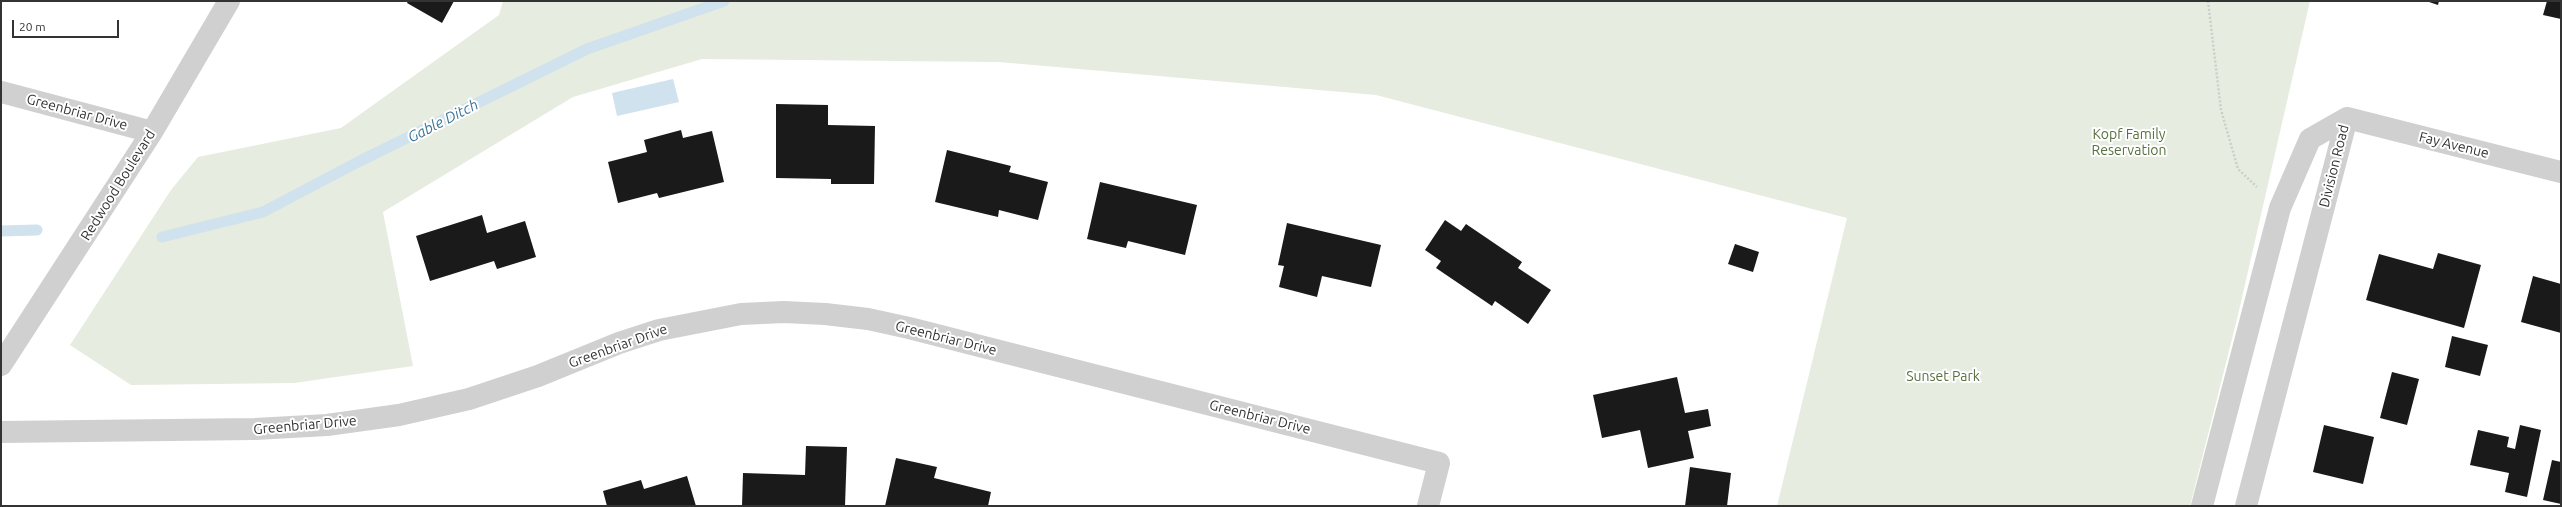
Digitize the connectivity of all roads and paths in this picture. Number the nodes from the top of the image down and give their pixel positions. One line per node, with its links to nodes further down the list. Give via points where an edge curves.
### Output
1 (229, 1): 5 (street, Redwood Boulevard)
2 (2208, 1): 7 (path, via 2222,110 2238,169)
3 (1, 92): 5 (street, Greenbriar Drive)
4 (2347, 118): 6 (street, Fay Avenue); 7 (street, Division Road, via 2310,139); 12 (street, Division Road)
5 (152, 132): 8 (street, Redwood Boulevard)
6 (2561, 172)
7 (2280, 208): 11 (street, Division Road)
8 (1, 365)
9 (1, 432): 10 (street, Greenbriar Drive, via 255,429 327,425 392,416 469,399 659,330 741,314 784,312 860,318 909,328 1439,463)
10 (1428, 506)
11 (2202, 506)
12 (2246, 506)

